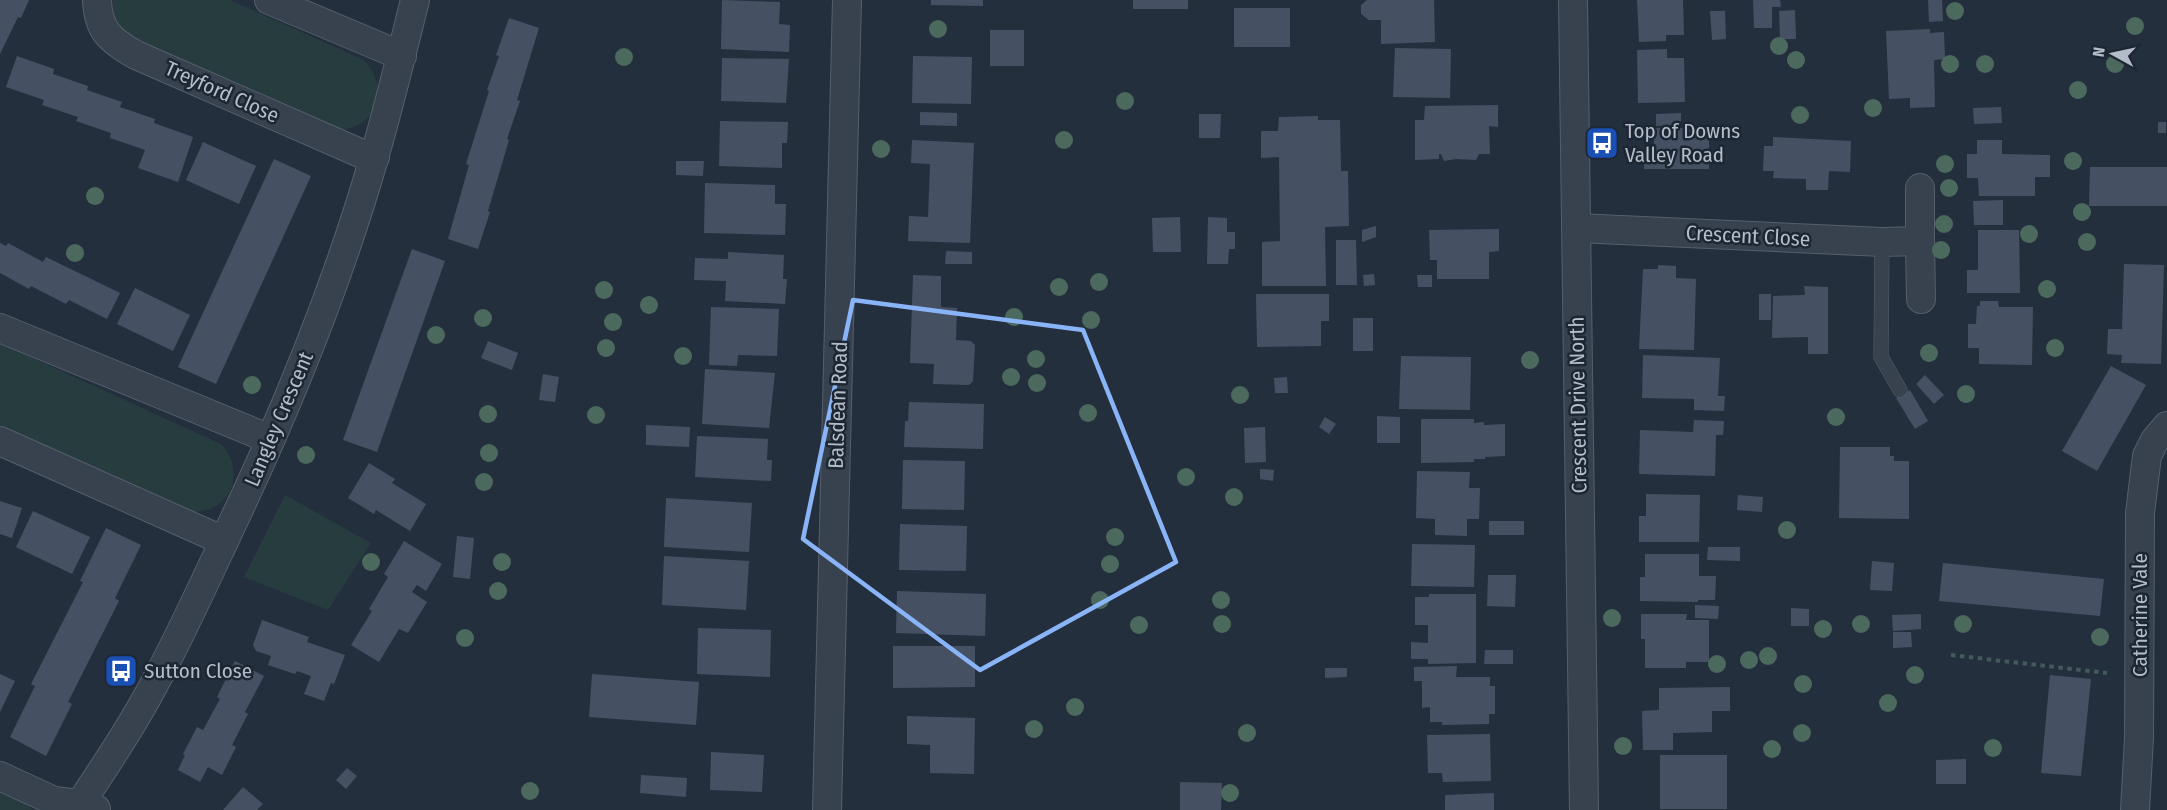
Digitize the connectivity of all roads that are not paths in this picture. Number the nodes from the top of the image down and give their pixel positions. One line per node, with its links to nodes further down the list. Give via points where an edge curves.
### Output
1 (97, 0): 7 (street, Treyford Close, via 101,24 117,45)
2 (269, 0): 6 (street)
3 (415, 0): 6 (street, Langley Crescent)
4 (847, 0): 21 (street, Balsdean Road)
5 (1573, 0): 9 (street, Crescent Drive North)
6 (402, 56): 7 (street, Langley Crescent)
7 (375, 157): 16 (street, Langley Crescent, via 310,344)
8 (1920, 188): 10 (street)
9 (1577, 228): 11 (street, Crescent Close); 22 (street, Crescent Drive North)
10 (1920, 241): 11 (street, Crescent Close); 12 (street)
11 (1882, 242): 14 (lane, via 1881,357)
12 (1921, 299)
13 (0, 328): 16 (street)
14 (1900, 390)
15 (2167, 426): 23 (street, Catherine Vale, via 2147,456 2140,513)
16 (270, 439): 18 (street, Langley Crescent)
17 (0, 441): 18 (street)
18 (224, 541): 20 (street, Langley Crescent, via 160,675)
19 (0, 776): 20 (street, via 54,801)
20 (84, 808)
21 (827, 810)
22 (1584, 810)
23 (2135, 810)

